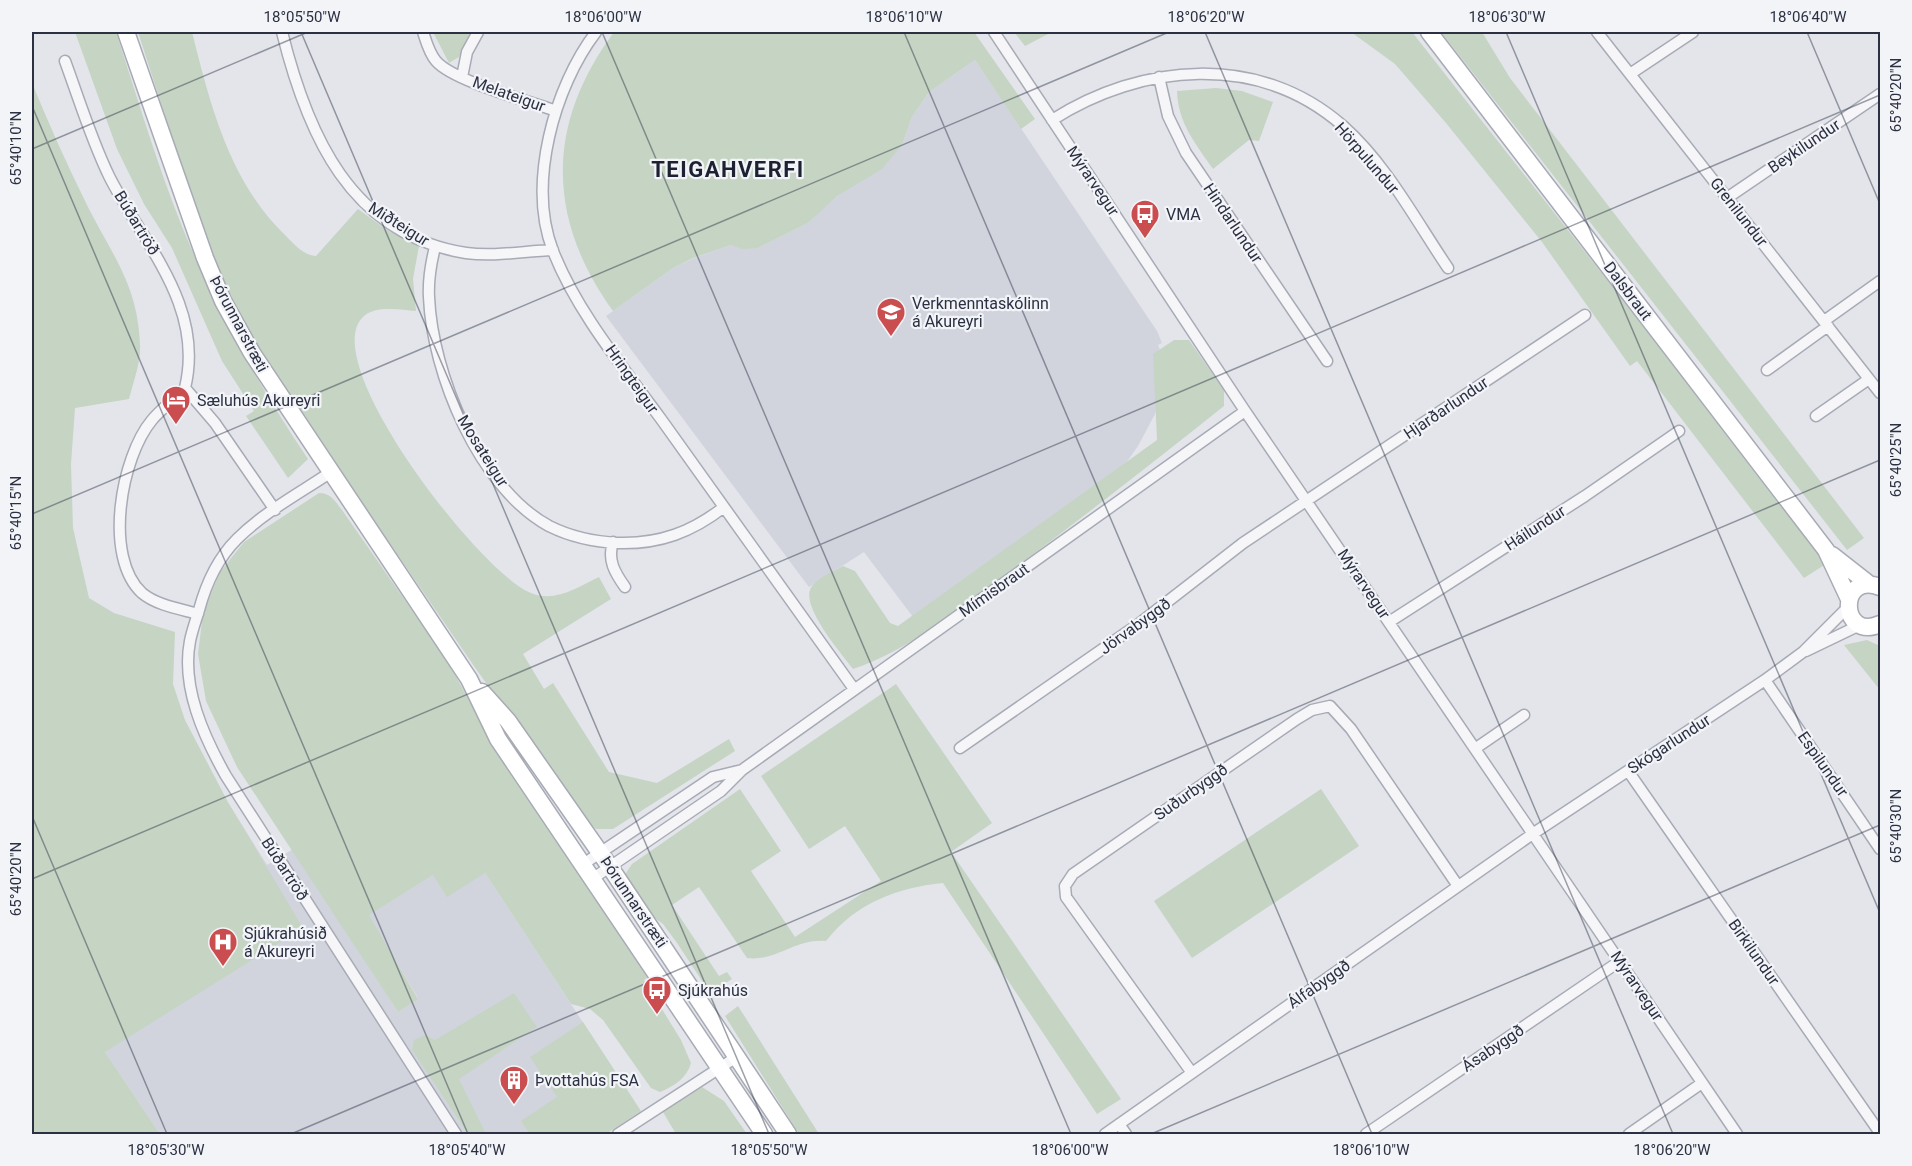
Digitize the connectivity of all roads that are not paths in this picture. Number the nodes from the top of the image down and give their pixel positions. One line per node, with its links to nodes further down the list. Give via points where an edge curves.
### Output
1 (126, 32): 32 (street, Þórunnarstræti, via 223,301 275,389)
2 (282, 32): 18 (street, Miðteigur, via 312,124 336,172 373,211)
3 (423, 32): 12 (street, Melateigur, via 436,61)
4 (478, 32): 12 (street, Melateigur)
5 (597, 32): 15 (street, Hringteigur, via 584,47)
6 (994, 32): 16 (street, Mýrarvegur)
7 (1429, 32): 37 (street, Dalsbraut)
8 (1597, 32): 11 (street, Grenilundur)
9 (1693, 32): 11 (street)
10 (65, 61): 27 (street, Búðartröð, via 109,176 174,285 189,347)
11 (1630, 74): 17 (street, Grenilundur)
12 (462, 77): 15 (street, Melateigur)
13 (1159, 77): 16 (street, Hörpulundur, via 1102,92); 20 (street, Hörpulundur, via 1227,73 1276,87 1324,112 1344,126 1380,168); 24 (street, Hindarlundur, via 1168,116 1185,153)
14 (1881, 94): 17 (street, Beykilundur)
15 (556, 111): 19 (street, Hringteigur, via 544,164 544,196)
16 (1052, 120): 29 (street, Mýrarvegur)
17 (1727, 198): 23 (street, Grenilundur)
18 (435, 247): 19 (street, Miðteigur, via 489,255); 36 (street, Mosateigur, via 428,294 441,369 456,408 486,462 505,489 549,526 573,536)
19 (553, 250): 34 (street, Hringteigur, via 571,288 610,348)
20 (1448, 268)
21 (1881, 281): 23 (street)
22 (1585, 315): 33 (street, Hjarðarlundur)
23 (1826, 324): 25 (street); 26 (street, Grenilundur)
24 (1327, 361)
25 (1767, 370)
26 (1869, 379): 28 (street, Grenilundur); 30 (street)
27 (185, 388): 35 (street); 41 (street, via 152,420 141,438 123,492 119,526 123,560 134,584 161,603)
28 (1881, 393)
29 (1245, 411): 33 (street, Mýrarvegur); 48 (street, Mímisbraut)
30 (1816, 416)
31 (1678, 430): 42 (street, Háilundur, via 1585,496)
32 (331, 472): 35 (street, Búðartröð); 46 (street, Þórunnarstræti)
33 (1307, 501): 42 (street, Mýrarvegur); 50 (street, Jörvabyggð, via 1218,562 1140,624)
34 (724, 507): 36 (street, Mosateigur, via 703,524 681,534 655,541); 48 (street, Hringteigur)
35 (275, 510): 41 (street, Búðartröð, via 237,539 218,562 202,595)
36 (613, 542): 39 (street, via 614,572)
37 (1826, 550): 38 (street, Dalsbraut); 40 (street, Dalsbraut)
38 (1875, 586): 40 (street, via 1857,589)
39 (625, 587)
40 (1849, 603): 43 (street, Dalsbraut, via 1852,617); 45 (street, Skógarlundur)
41 (198, 614): 68 (street, Búðartröð, via 190,643 191,689 212,751)
42 (1389, 622): 51 (street, Mýrarvegur)
43 (1868, 625): 44 (street); 45 (street, Skógarlundur)
44 (1881, 635)
45 (1803, 652): 47 (street, Skógarlundur)
46 (469, 678): 56 (street, Þórunnarstræti, via 508,721); 57 (street, Þórunnarstræti, via 498,739)
47 (1765, 680): 53 (street, Skógarlundur); 55 (street, Espilundur)
48 (854, 689): 52 (street, Mímisbraut)
49 (1524, 715): 51 (street)
50 (960, 748)
51 (1476, 748): 54 (street, Mýrarvegur)
52 (742, 770): 56 (street, Mímisbraut, via 713,777); 58 (street, Mímisbraut, via 721,790)
53 (1628, 771): 54 (street, Skógarlundur); 67 (street, Birkilundur)
54 (1534, 833): 60 (street, Álfabyggð); 61 (street, Mýrarvegur)
55 (1881, 849)
56 (600, 852): 57 (street, Mímisbraut); 58 (street, Þórunnarstræti)
57 (582, 865): 59 (street, Þórunnarstræti)
58 (610, 867): 59 (street, Mímisbraut); 62 (street, Þórunnarstræti)
59 (592, 879): 63 (street, Þórunnarstræti)
60 (1458, 886): 64 (street, Álfabyggð); 64 (street, Suðurbyggð, via 1351,729 1330,706 1297,719 1073,874 1065,886 1066,897)
61 (1620, 961): 65 (street, Mýrarvegur); 74 (street, Ásabyggð)
62 (738, 1056): 63 (street); 71 (street, Þórunnarstræti)
63 (718, 1068): 69 (street); 70 (street, Þórunnarstræti)
64 (1192, 1073): 66 (street, Álfabyggð)
65 (1702, 1083): 75 (street); 76 (street, Mýrarvegur)
66 (1119, 1124): 72 (street, Álfabyggð); 73 (street)
67 (1881, 1133)
68 (456, 1134)
69 (618, 1134)
70 (764, 1134)
71 (788, 1134)
72 (1104, 1134)
73 (1126, 1134)
74 (1366, 1134)
75 (1629, 1134)
76 (1737, 1134)

